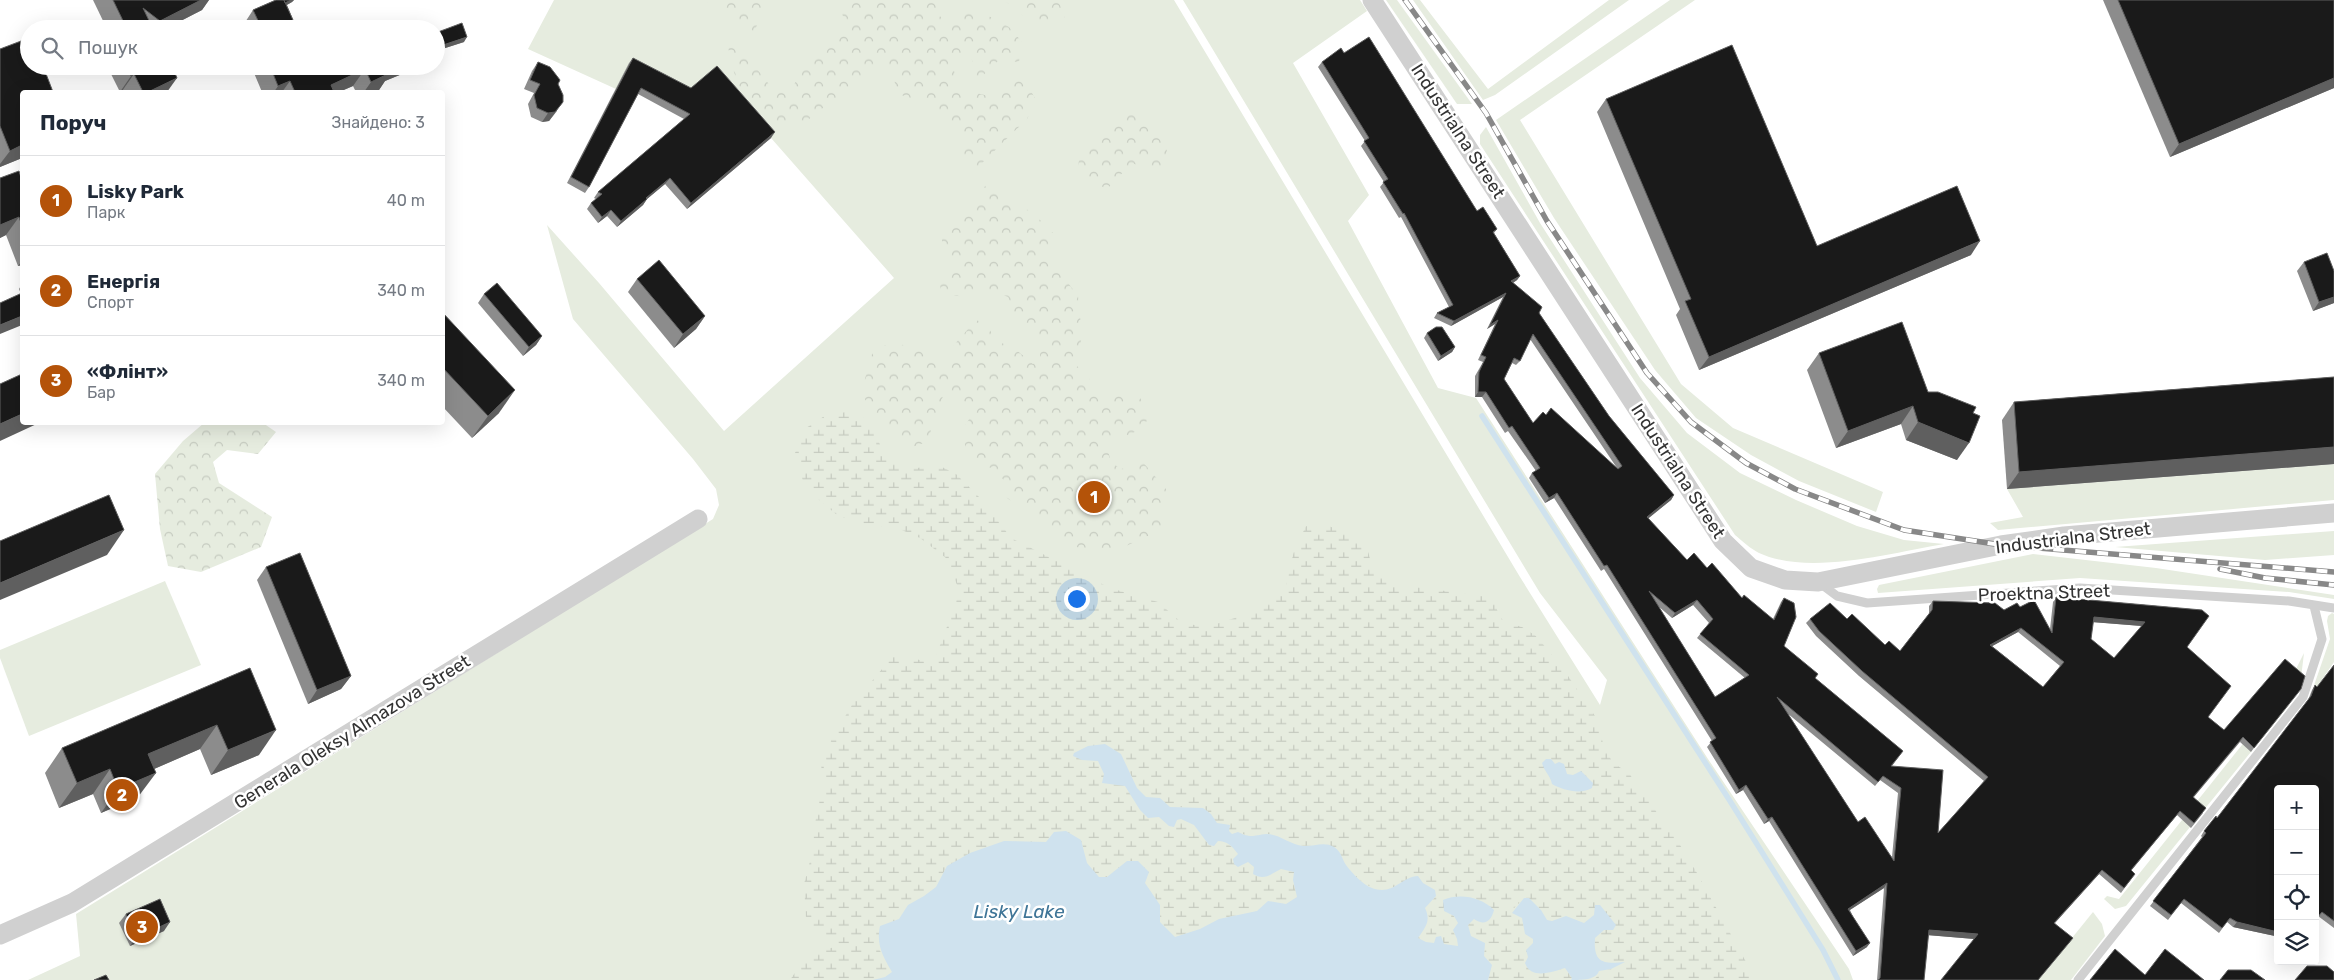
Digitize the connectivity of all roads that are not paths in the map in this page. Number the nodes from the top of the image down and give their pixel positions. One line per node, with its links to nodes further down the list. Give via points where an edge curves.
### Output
1 (1372, 0): 4 (street, Industrialna Street, via 1723,541 1751,568 1785,580)
2 (2334, 513): 4 (street, Industrialna Street, via 2064,536 2001,545)
3 (698, 519): 7 (street, Generala Oleksy Almazova Street, via 72,903)
4 (1818, 582): 5 (lane, Proektna Street, via 1837,596 1867,603 2080,588 2289,601)
5 (2314, 606): 6 (lane, Proektna Street); 8 (lane, via 2322,639 2303,697)
6 (2334, 608)
7 (0, 935)
8 (2078, 980)

